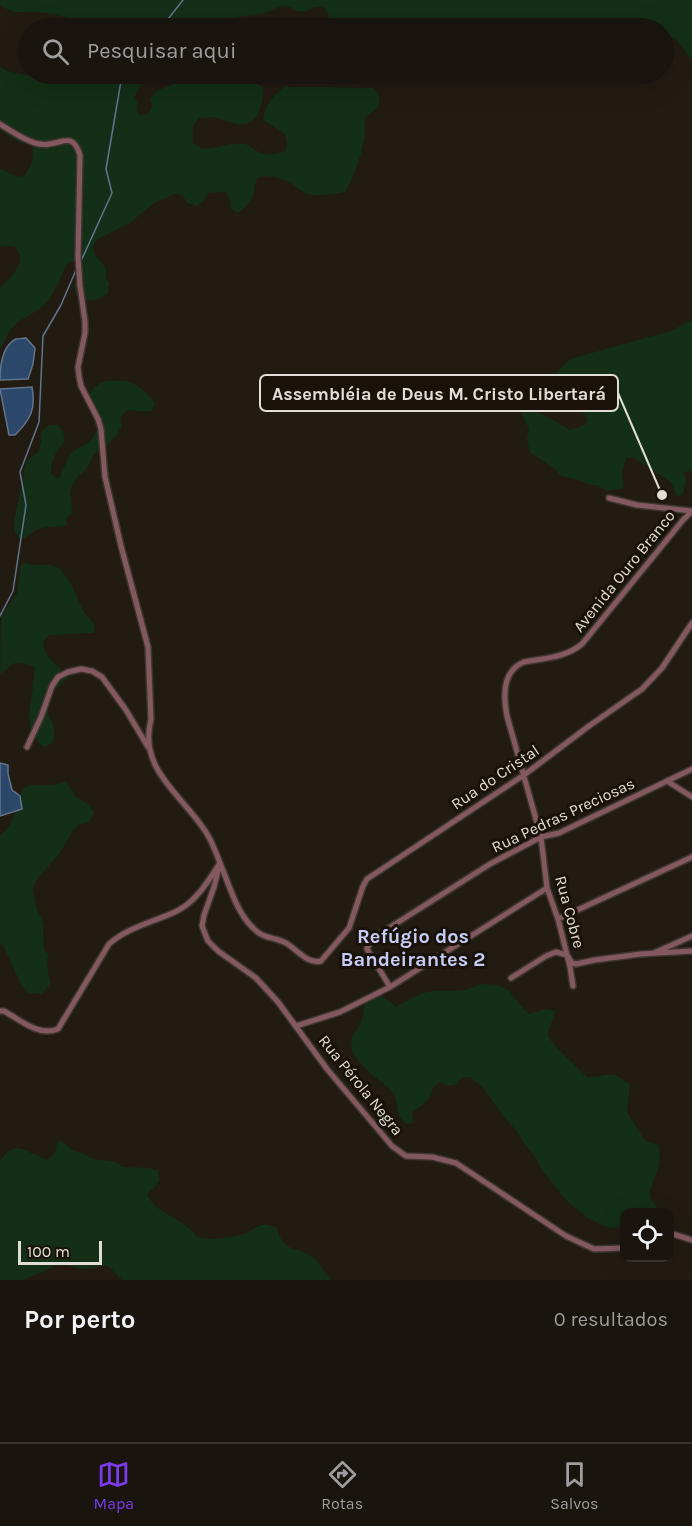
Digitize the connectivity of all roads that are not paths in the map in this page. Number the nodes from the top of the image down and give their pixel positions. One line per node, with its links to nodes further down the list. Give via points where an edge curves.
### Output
1 (0, 124): 6 (street, via 35,143 68,140 80,155 78,256 85,333 79,376 101,429 105,477 148,647)
2 (609, 498): 3 (street)
3 (692, 511): 8 (street, Avenida Ouro Branco, via 582,644 560,656 524,662 510,673 505,686 505,707)
4 (692, 623): 8 (street, Rua do Cristal, via 662,668 642,689)
5 (27, 747): 6 (street, via 58,677 81,669 102,677)
6 (149, 748): 13 (street, via 161,776 202,826)
7 (692, 769): 9 (street, Rua Pedras Preciosas)
8 (525, 775): 11 (street, Rua Cobre); 13 (street, Rua do Cristal, via 367,879 349,928 318,963 253,928)
9 (667, 781): 10 (street); 11 (street, Rua Pedras Preciosas, via 559,833)
10 (692, 797)
11 (541, 837): 14 (street, Rua Cobre); 22 (street, Rua Pedras Preciosas, via 470,876 370,941 368,949)
12 (692, 857): 15 (street)
13 (220, 863): 23 (street, via 192,901 117,936 109,944 58,1029 43,1032); 24 (street, Rua Pérola Negra, via 202,926 208,941 256,978)
14 (547, 888): 15 (street, Rua Cobre); 22 (street)
15 (558, 919): 19 (street, Rua Cobre)
16 (692, 936): 18 (street)
17 (692, 951): 18 (street)
18 (652, 953): 19 (street, via 576,964)
19 (567, 955): 20 (street, via 556,952 546,956); 21 (street, Rua Cobre)
20 (510, 978)
21 (573, 986)
22 (390, 987): 24 (street, via 340,1012)
23 (0, 1011)
24 (296, 1026): 27 (street, Rua Pérola Negra, via 392,1146 406,1156 456,1163 566,1236 594,1249)
25 (674, 1235): 26 (street)
26 (692, 1240)
27 (620, 1248)

